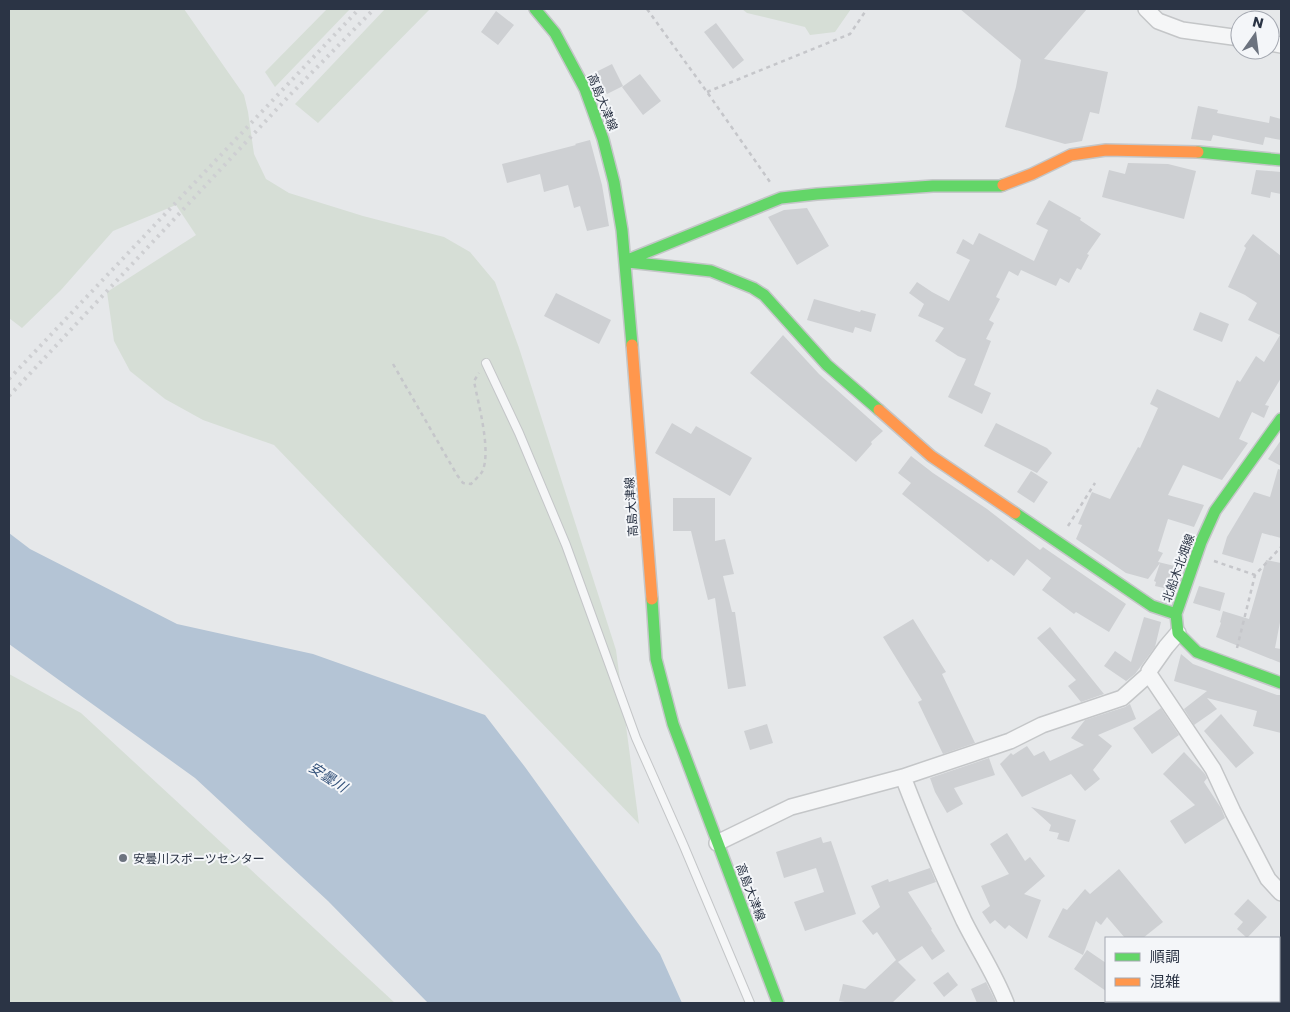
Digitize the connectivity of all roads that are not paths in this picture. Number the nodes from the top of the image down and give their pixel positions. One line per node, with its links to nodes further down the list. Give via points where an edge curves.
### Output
1 (535, 9): 5 (main road, 高島大津線, via 555,33 585,90 603,139 614,182)
2 (1146, 9): 3 (street, via 1158,21 1182,30)
3 (1230, 37)
4 (1281, 160): 5 (main road, via 1197,152 1106,150 1071,155 1000,186 933,186 781,198)
5 (625, 262): 8 (main road, via 711,271 764,295 826,365 931,456 1152,606); 13 (main road, 高島大津線, via 656,659 673,724)
6 (486, 363): 15 (lane, via 566,544 636,738)
7 (1281, 419): 8 (main road, 北船木北畑線, via 1215,511 1200,542)
8 (1176, 614): 9 (main road, 北船木北畑線)
9 (1178, 632): 10 (street); 11 (main road, via 1197,652)
10 (1149, 674): 12 (street, via 1122,698); 14 (street, via 1213,769 1268,879)
11 (1281, 683)
12 (903, 777): 13 (street, via 791,807); 17 (street, via 961,914)
13 (717, 842): 16 (main road, 高島大津線)
14 (1281, 893)
15 (750, 1003)
16 (778, 1003)
17 (1006, 1003)

